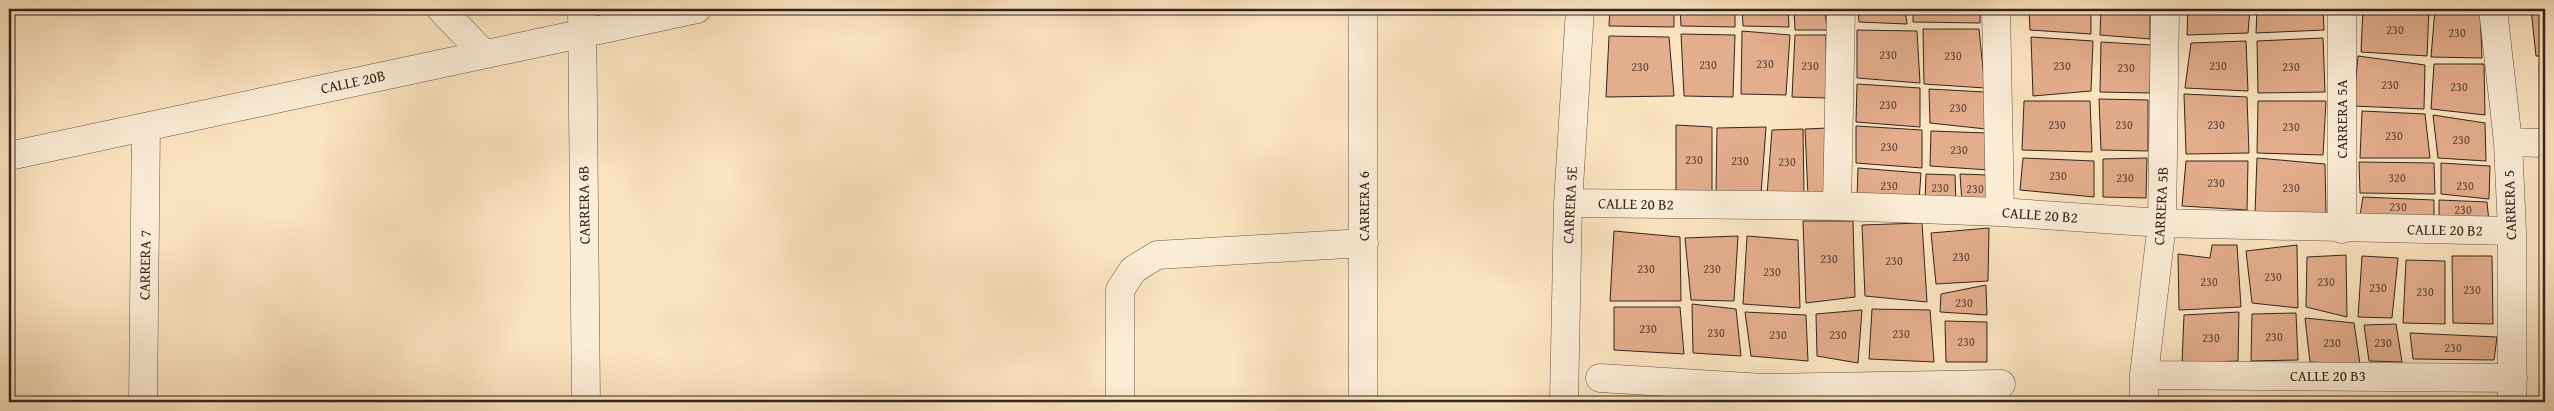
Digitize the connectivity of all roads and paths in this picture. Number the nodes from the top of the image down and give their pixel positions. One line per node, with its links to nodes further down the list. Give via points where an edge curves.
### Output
1 (440, 9): 11 (street)
2 (697, 9): 10 (street, CALLE 20B)
3 (1363, 9): 22 (street, CARRERA 6)
4 (1580, 9): 16 (street, CARRERA 5E)
5 (1842, 9): 17 (street)
6 (1996, 9): 18 (street)
7 (2165, 9): 19 (street, CARRERA 5B)
8 (2342, 9): 20 (street, CARRERA 5A)
9 (2493, 9): 13 (street, CARRERA 5)
10 (582, 20): 11 (street, CALLE 20B); 29 (street, CARRERA 6B)
11 (483, 54): 12 (street, CALLE 20B)
12 (146, 127): 15 (street, CALLE 20B); 28 (street, CARRERA 7)
13 (2508, 142): 14 (street); 21 (street, CARRERA 5)
14 (2545, 143)
15 (9, 156)
16 (1568, 203): 17 (street, CALLE 20 B2); 32 (street, CARRERA 5E)
17 (1837, 206): 18 (street, CALLE 20 B2)
18 (2000, 212): 19 (street, CALLE 20 B2)
19 (2162, 223): 20 (street, CALLE 20 B2); 23 (street, CARRERA 5B)
20 (2342, 229): 21 (street, CALLE 20 B2)
21 (2512, 231): 26 (street, CARRERA 5)
22 (1364, 242): 30 (street, via 1157,255 1133,270 1120,290); 31 (street, CARRERA 6)
23 (2144, 375): 26 (street, CALLE 20 B3); 33 (street, CARRERA 5B)
24 (1600, 378): 27 (street)
25 (2001, 384): 27 (street)
26 (2512, 390)
27 (1763, 395)
28 (143, 402)
29 (586, 402)
30 (1120, 402)
31 (1363, 402)
32 (1564, 402)
33 (2144, 402)

